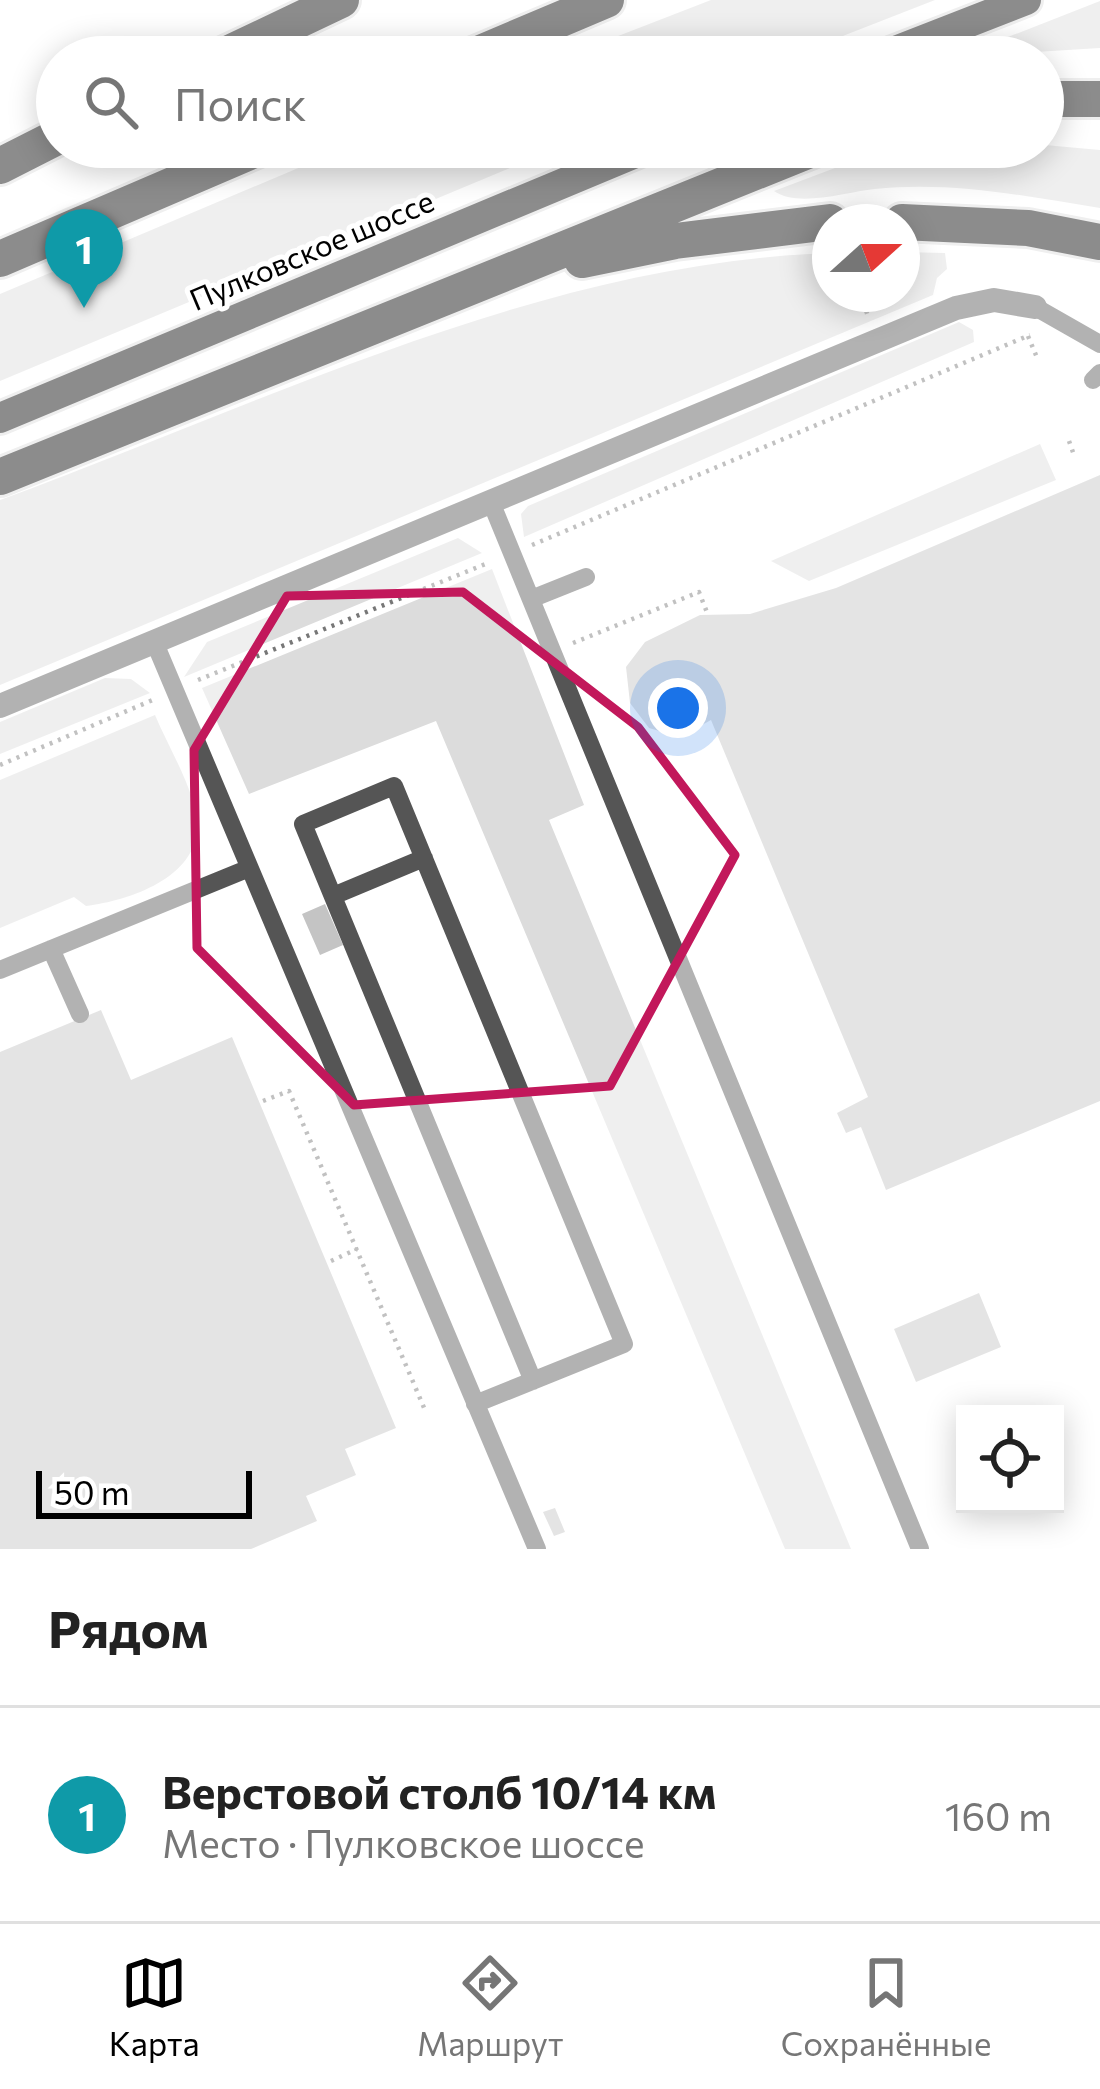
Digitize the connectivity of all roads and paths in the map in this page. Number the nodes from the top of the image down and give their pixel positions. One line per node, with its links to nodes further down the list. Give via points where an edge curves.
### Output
1 (606, 0): 5 (highway)
2 (1026, 0): 6 (main road)
3 (338, 1): 4 (highway)
4 (264, 36)
5 (521, 36)
6 (934, 36)
7 (1064, 99): 8 (highway)
8 (1100, 99)
9 (36, 148): 10 (highway)
10 (0, 166)
11 (212, 168): 17 (highway)
12 (600, 168): 23 (main road, Пулковское шоссе)
13 (766, 168): 18 (highway)
14 (920, 224): 16 (highway, via 1028,228)
15 (812, 225): 18 (highway, via 675,241)
16 (1100, 242)
17 (0, 259)
18 (502, 277): 26 (highway)
19 (1035, 307): 21 (lane); 27 (street, via 974,302)
20 (1028, 336): 22 (path)
21 (1100, 344)
22 (1038, 360)
23 (0, 418)
24 (1069, 441): 25 (path)
25 (1076, 458)
26 (0, 477)
27 (491, 502): 29 (lane); 31 (street)
28 (586, 577): 29 (lane)
29 (531, 599): 47 (lane)
30 (708, 615): 32 (path, via 699,592)
31 (154, 641): 33 (street); 35 (lane)
32 (556, 650)
33 (0, 706)
34 (424, 858): 36 (lane); 36 (lane, via 394,786 303,824); 43 (lane, via 624,1344)
35 (247, 869): 37 (lane); 44 (lane)
36 (333, 896): 43 (lane)
37 (51, 949): 38 (lane); 39 (lane)
38 (0, 970)
39 (80, 1014)
40 (263, 1101): 41 (path, via 289,1090)
41 (357, 1249): 42 (path); 45 (path)
42 (331, 1261)
43 (533, 1381): 44 (lane)
44 (476, 1404): 46 (lane)
45 (425, 1410)
46 (537, 1549)
47 (920, 1549)

